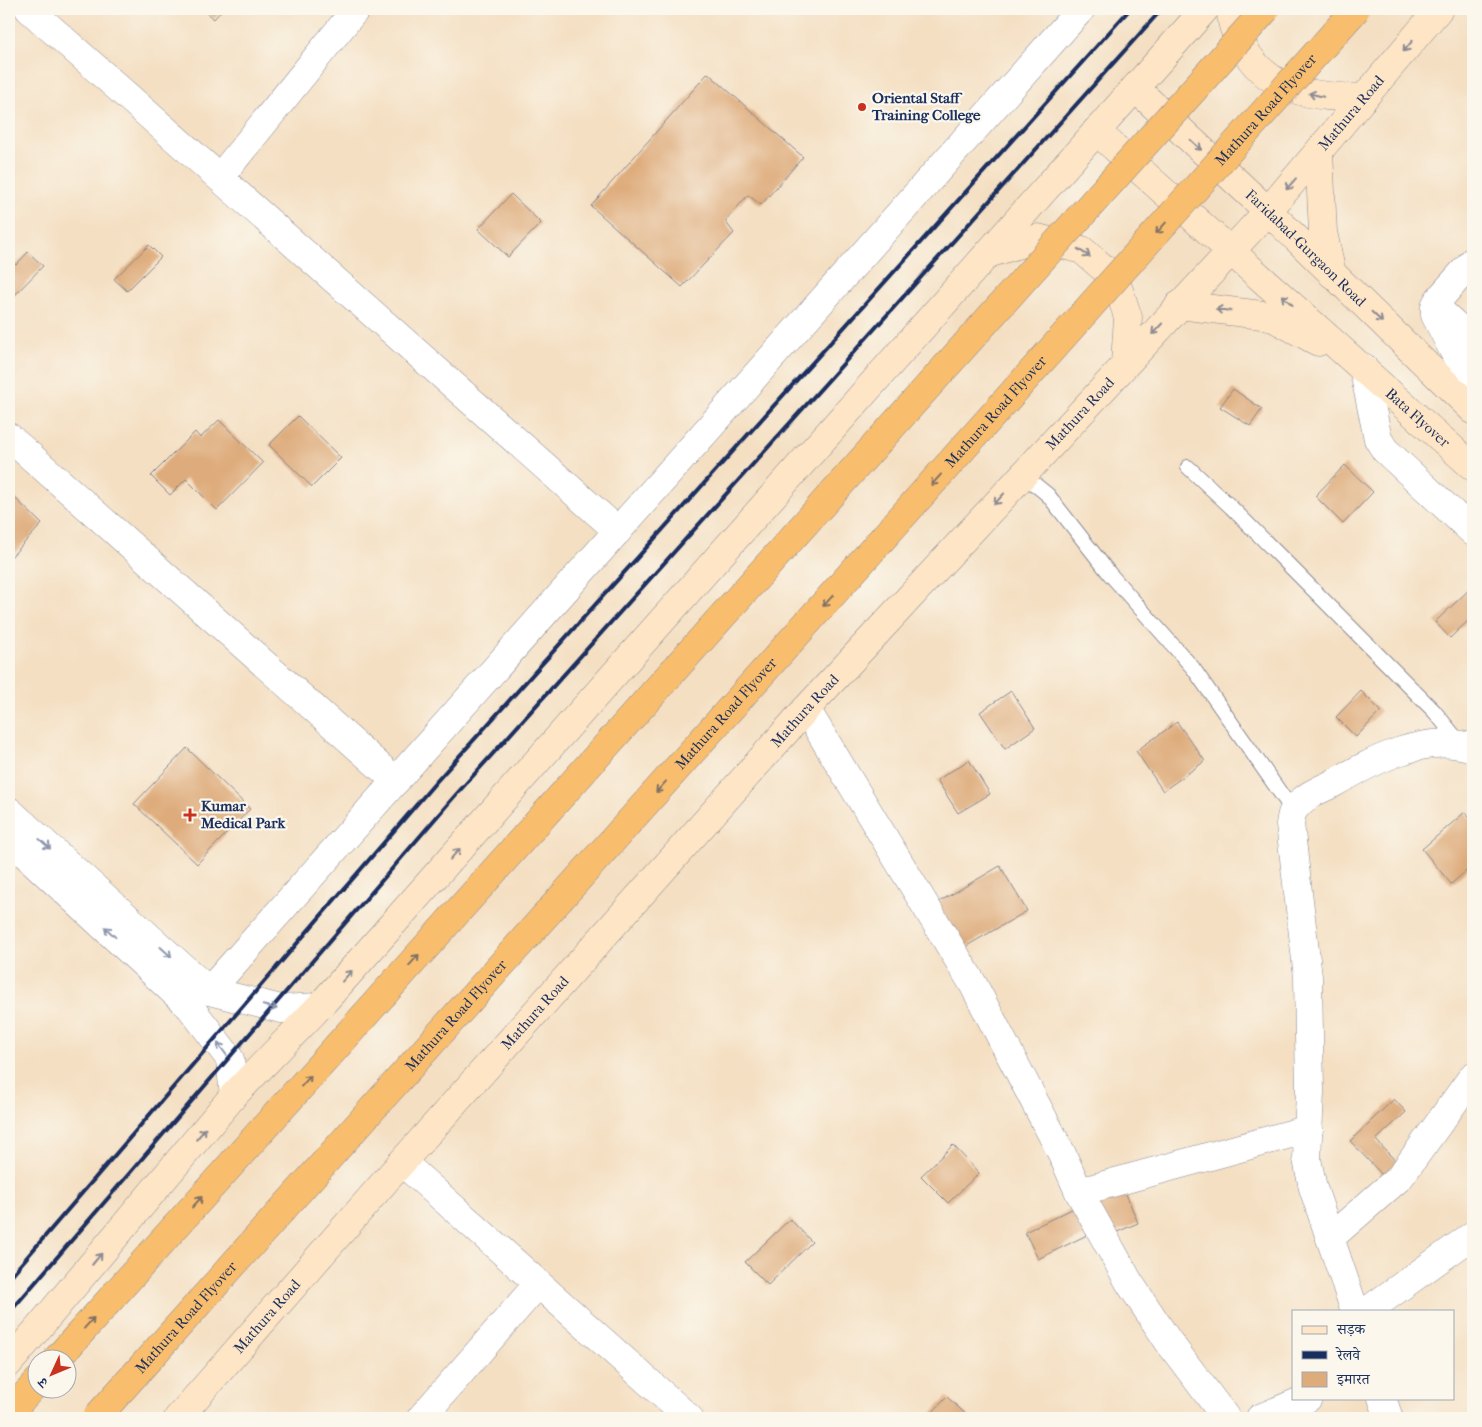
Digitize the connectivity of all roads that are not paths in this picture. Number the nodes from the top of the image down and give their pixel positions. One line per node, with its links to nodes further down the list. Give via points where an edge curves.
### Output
1 (30, 9): 13 (street)
2 (356, 9): 13 (street)
3 (1081, 9): 30 (street)
4 (1205, 9): 9 (main road)
5 (1231, 9): 10 (main road, one-way to 5, via 1319,97 1276,83 1247,56 1230,22)
6 (1266, 9): 50 (highway, one-way to 6, bridge)
7 (1356, 9): 56 (highway, Mathura Road Flyover, one-way to 56, bridge)
8 (1439, 9): 10 (main road, Mathura Road, one-way to 10)
9 (1135, 88): 11 (main road); 14 (main road, Faridabad-Gurgaon Road, one-way to 14)
10 (1364, 98): 12 (main road, Mathura Road)
11 (1096, 131): 15 (main road); 16 (main road)
12 (1319, 152): 14 (main road, Mathura Road, one-way to 14); 18 (main road, via 1323,232)
13 (220, 177): 30 (street)
14 (1268, 211): 15 (main road, Mathura Road); 18 (main road, Faridabad-Gurgaon Road)
15 (1231, 250): 19 (main road, Mathura Road); 23 (main road, one-way to 15)
16 (988, 254): 22 (main road, one-way to 22, via 1038,238 1082,250 1115,278 1128,317); 39 (main road, one-way to 16)
17 (1473, 261): 20 (street)
18 (1332, 274): 25 (main road, Faridabad-Gurgaon Road, one-way to 25)
19 (1179, 306): 22 (main road, Mathura Road, one-way to 22); 23 (main road, one-way to 19, via 1270,316)
20 (1435, 306): 21 (street); 24 (street, via 1435,315)
21 (1473, 341)
22 (1125, 363): 29 (main road, Mathura Road)
23 (1363, 367): 27 (main road, Bata Flyover); 31 (street, via 1378,439 1385,450)
24 (1473, 389)
25 (1473, 410)
26 (9, 437): 34 (street)
27 (1470, 465)
28 (1188, 467): 33 (lane)
29 (1022, 474): 32 (main road, Mathura Road, one-way to 32); 36 (lane, via 1048,495 1109,573 1194,668)
30 (618, 530): 34 (street)
31 (1473, 532)
32 (806, 709): 43 (main road, Mathura Road); 44 (street, via 973,984)
33 (1467, 746): 36 (street, via 1438,744 1376,760 1311,795)
34 (396, 781): 38 (street)
35 (9, 811): 38 (street, one-way to 38)
36 (1293, 811): 42 (street, via 1290,824 1308,977)
37 (9, 839): 41 (street, one-way to 37, via 230,1059 190,1007)
38 (210, 991): 39 (street, one-way to 39, via 281,1009)
39 (319, 1007): 41 (main road)
40 (1473, 1076): 46 (street, via 1400,1177)
41 (234, 1095): 51 (main road, one-way to 41)
42 (1309, 1129): 44 (street); 46 (street, via 1307,1159)
43 (402, 1162): 47 (street); 57 (main road, Mathura Road)
44 (1079, 1192): 60 (street, via 1129,1282 1168,1341)
45 (1473, 1235): 49 (street)
46 (1330, 1238): 48 (street)
47 (538, 1284): 58 (street); 59 (street)
48 (1355, 1310)
49 (1368, 1310)
50 (65, 1350)
51 (9, 1363)
52 (28, 1391): 55 (highway)
53 (1303, 1400): 61 (street)
54 (1383, 1400): 62 (street)
55 (9, 1413)
56 (96, 1418)
57 (178, 1418)
58 (421, 1418)
59 (689, 1418)
60 (1226, 1418)
61 (1260, 1418)
62 (1389, 1418)

